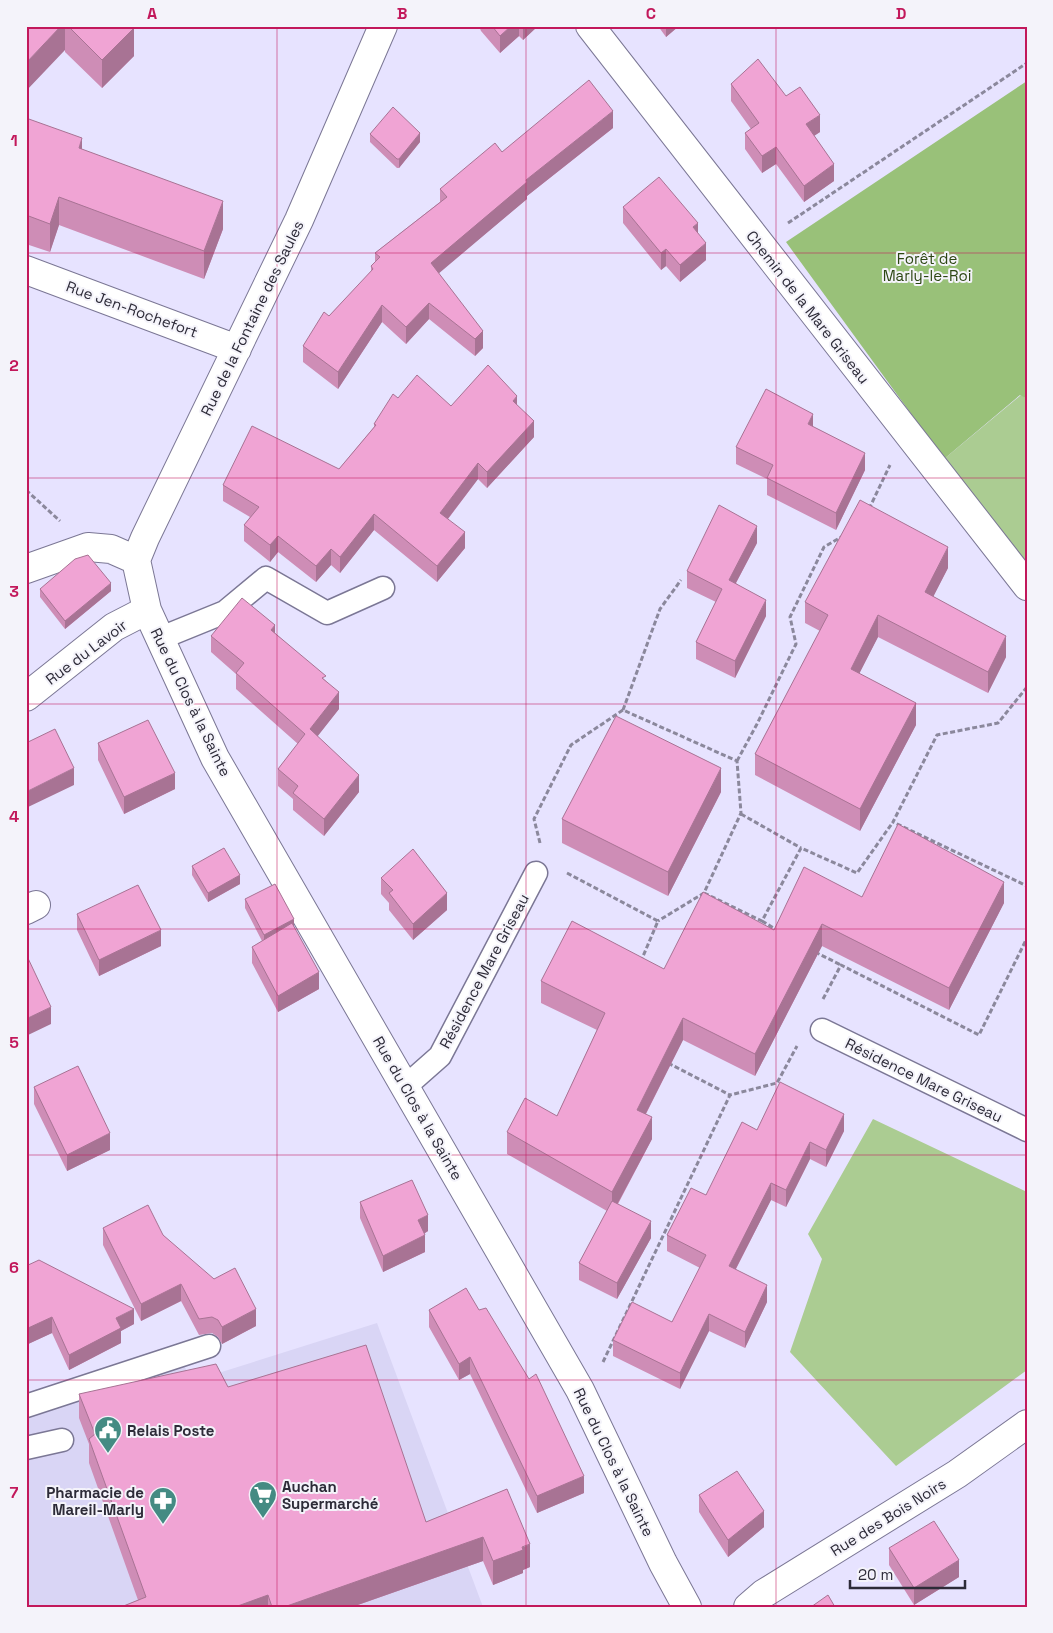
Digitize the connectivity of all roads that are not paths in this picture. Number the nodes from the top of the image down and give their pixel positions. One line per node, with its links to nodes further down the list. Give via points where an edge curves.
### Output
1 (384, 26): 4 (street, Rue de la Fontaine des Saules, via 299,220)
2 (590, 26): 7 (street, Chemin de la Mare Griseau)
3 (26, 270): 4 (street, Rue Jen-Rochefort)
4 (237, 348): 5 (street, Rue de la Fontaine des Saules)
5 (136, 560): 6 (street, via 111,549 88,546); 9 (street)
6 (26, 569)
7 (1027, 586)
8 (384, 588): 10 (lane, via 327,613 266,578 224,612)
9 (147, 610): 10 (street, Rue du Clos à la Sainte); 11 (street, Rue du Lavoir, via 114,627)
10 (161, 638): 14 (street, Rue du Clos à la Sainte, via 215,758)
11 (26, 697)
12 (536, 873): 14 (lane, Résidence Mare Griseau, via 440,1056)
13 (822, 1030): 15 (lane, Résidence Mare Griseau)
14 (406, 1086): 21 (street, Rue du Clos à la Sainte, via 580,1390)
15 (1027, 1130)
16 (209, 1346): 17 (lane)
17 (26, 1406)
18 (1027, 1424): 22 (street, Rue des Bois Noirs, via 957,1474 763,1594)
19 (62, 1440): 20 (lane)
20 (26, 1448)
21 (687, 1607)
22 (748, 1607)

